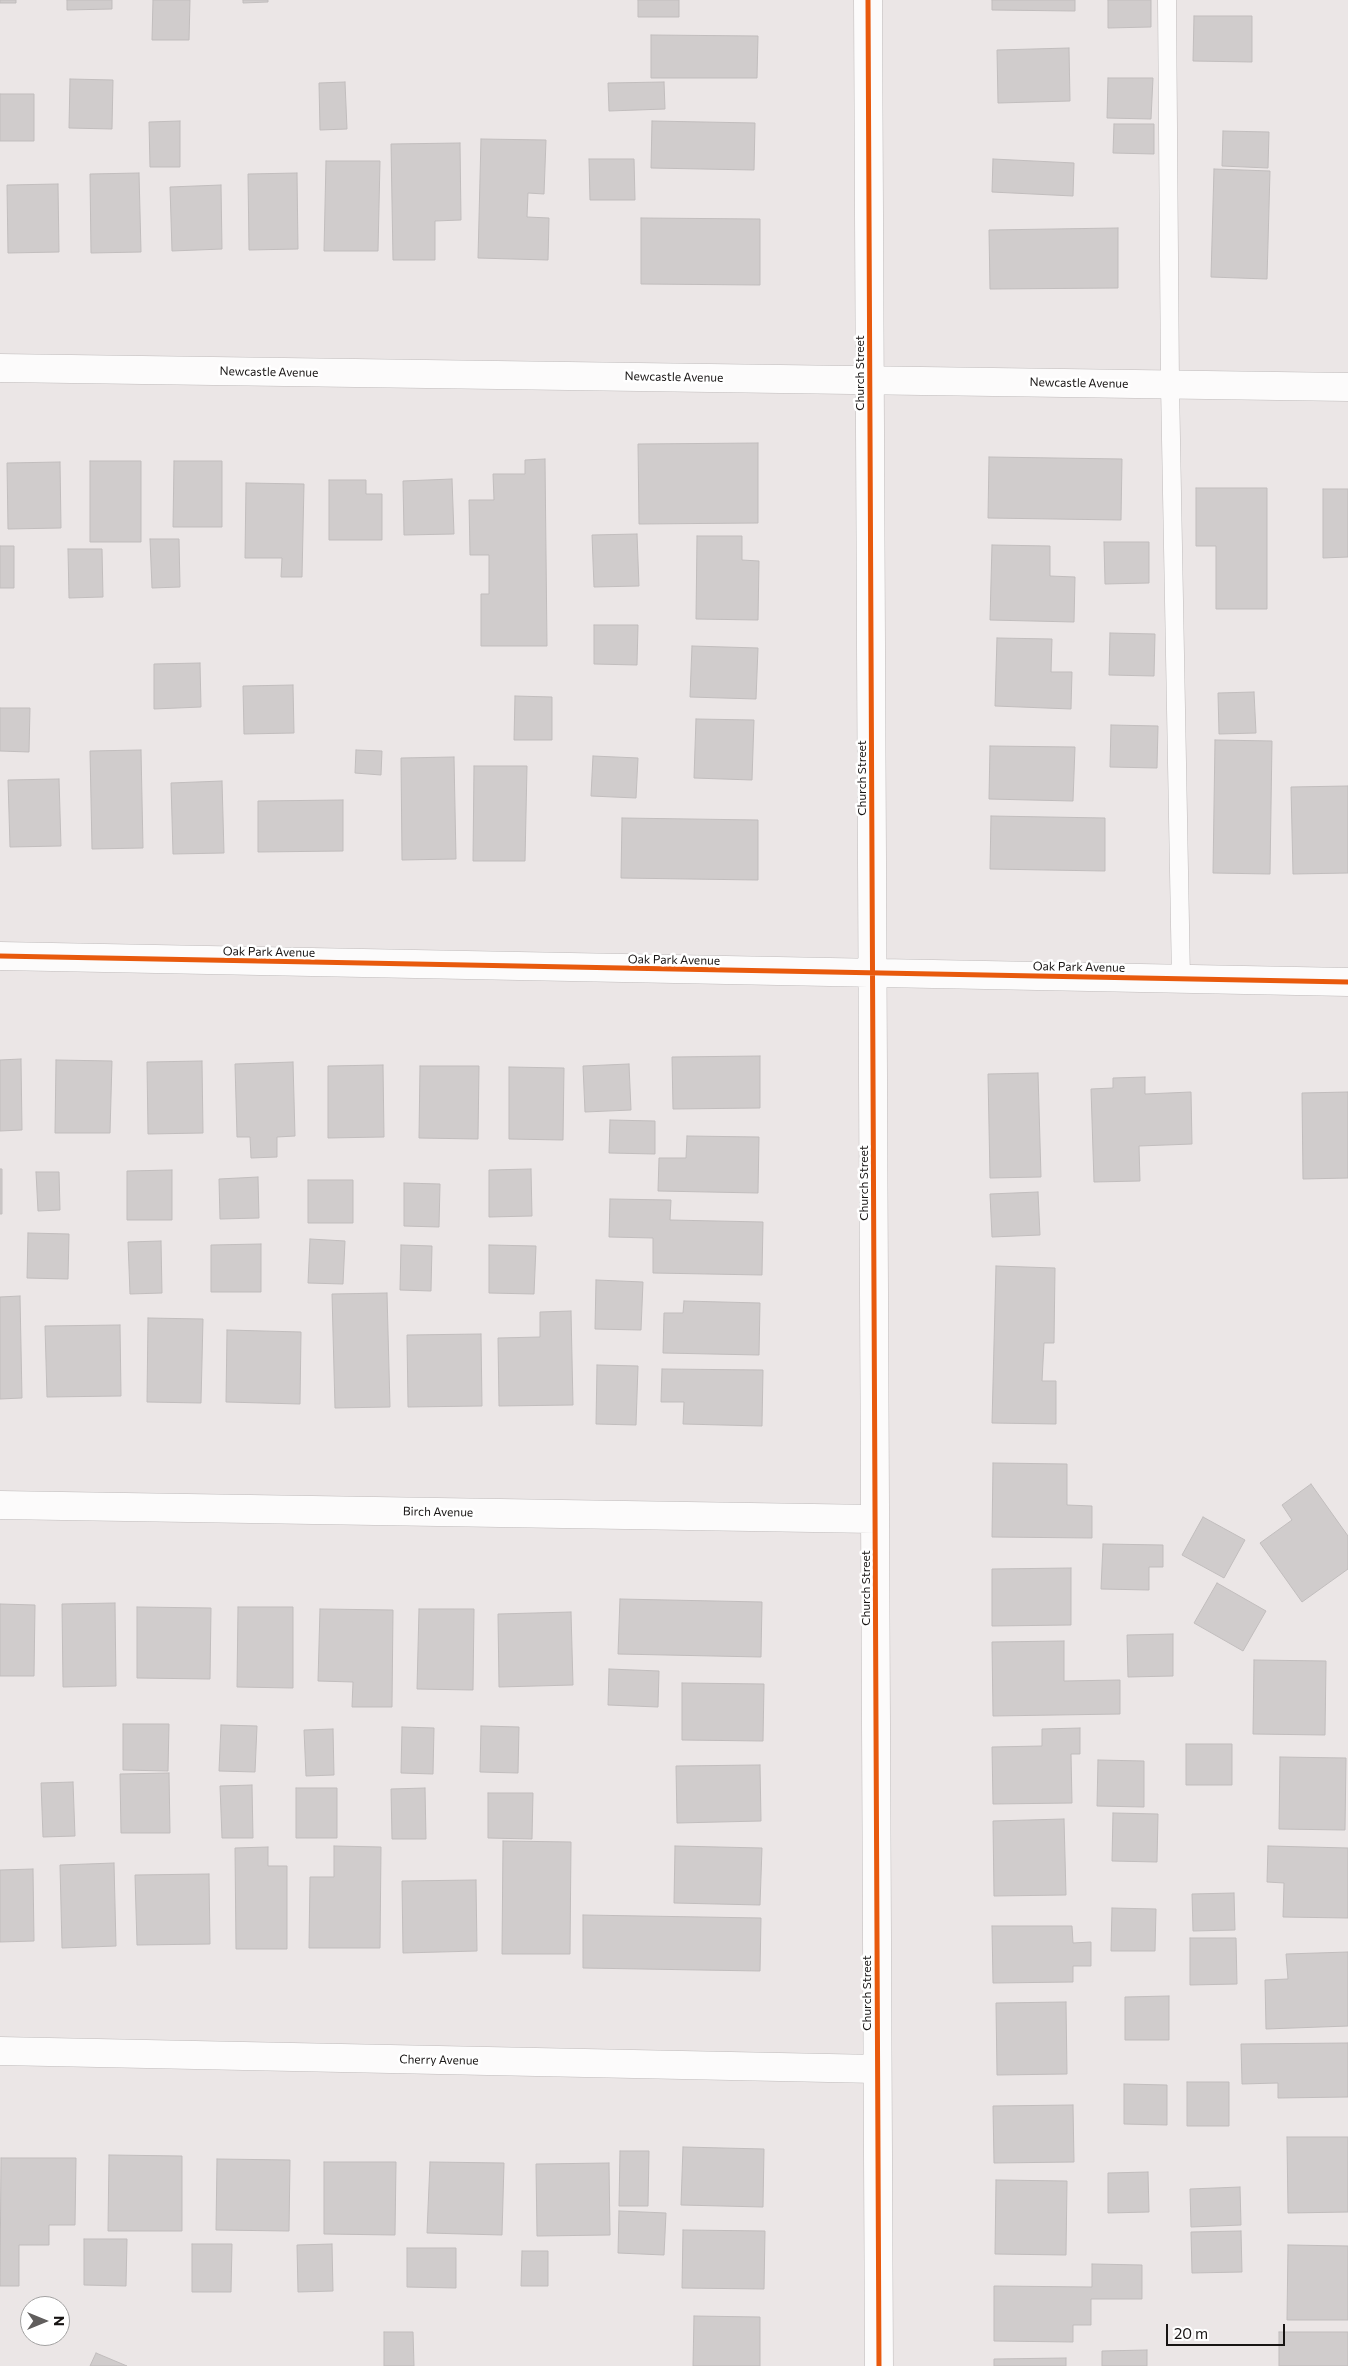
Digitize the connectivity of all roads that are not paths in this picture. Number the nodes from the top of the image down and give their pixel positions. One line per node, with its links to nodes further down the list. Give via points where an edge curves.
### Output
1 (868, 0): 4 (street, Church Street)
2 (1167, 0): 5 (lane)
3 (0, 368): 4 (street, Newcastle Avenue)
4 (870, 380): 5 (street, Newcastle Avenue); 8 (street, Church Street)
5 (1170, 385): 6 (street, Newcastle Avenue); 9 (lane)
6 (1348, 387)
7 (0, 956): 8 (street, Oak Park Avenue)
8 (873, 974): 9 (street, Oak Park Avenue); 12 (street, Church Street)
9 (1180, 979): 10 (street, Oak Park Avenue)
10 (1348, 982)
11 (0, 1505): 12 (street, Birch Avenue)
12 (875, 1519): 14 (street, Church Street)
13 (0, 2051): 14 (street, Cherry Avenue)
14 (877, 2070): 15 (street, Church Street)
15 (878, 2366)

